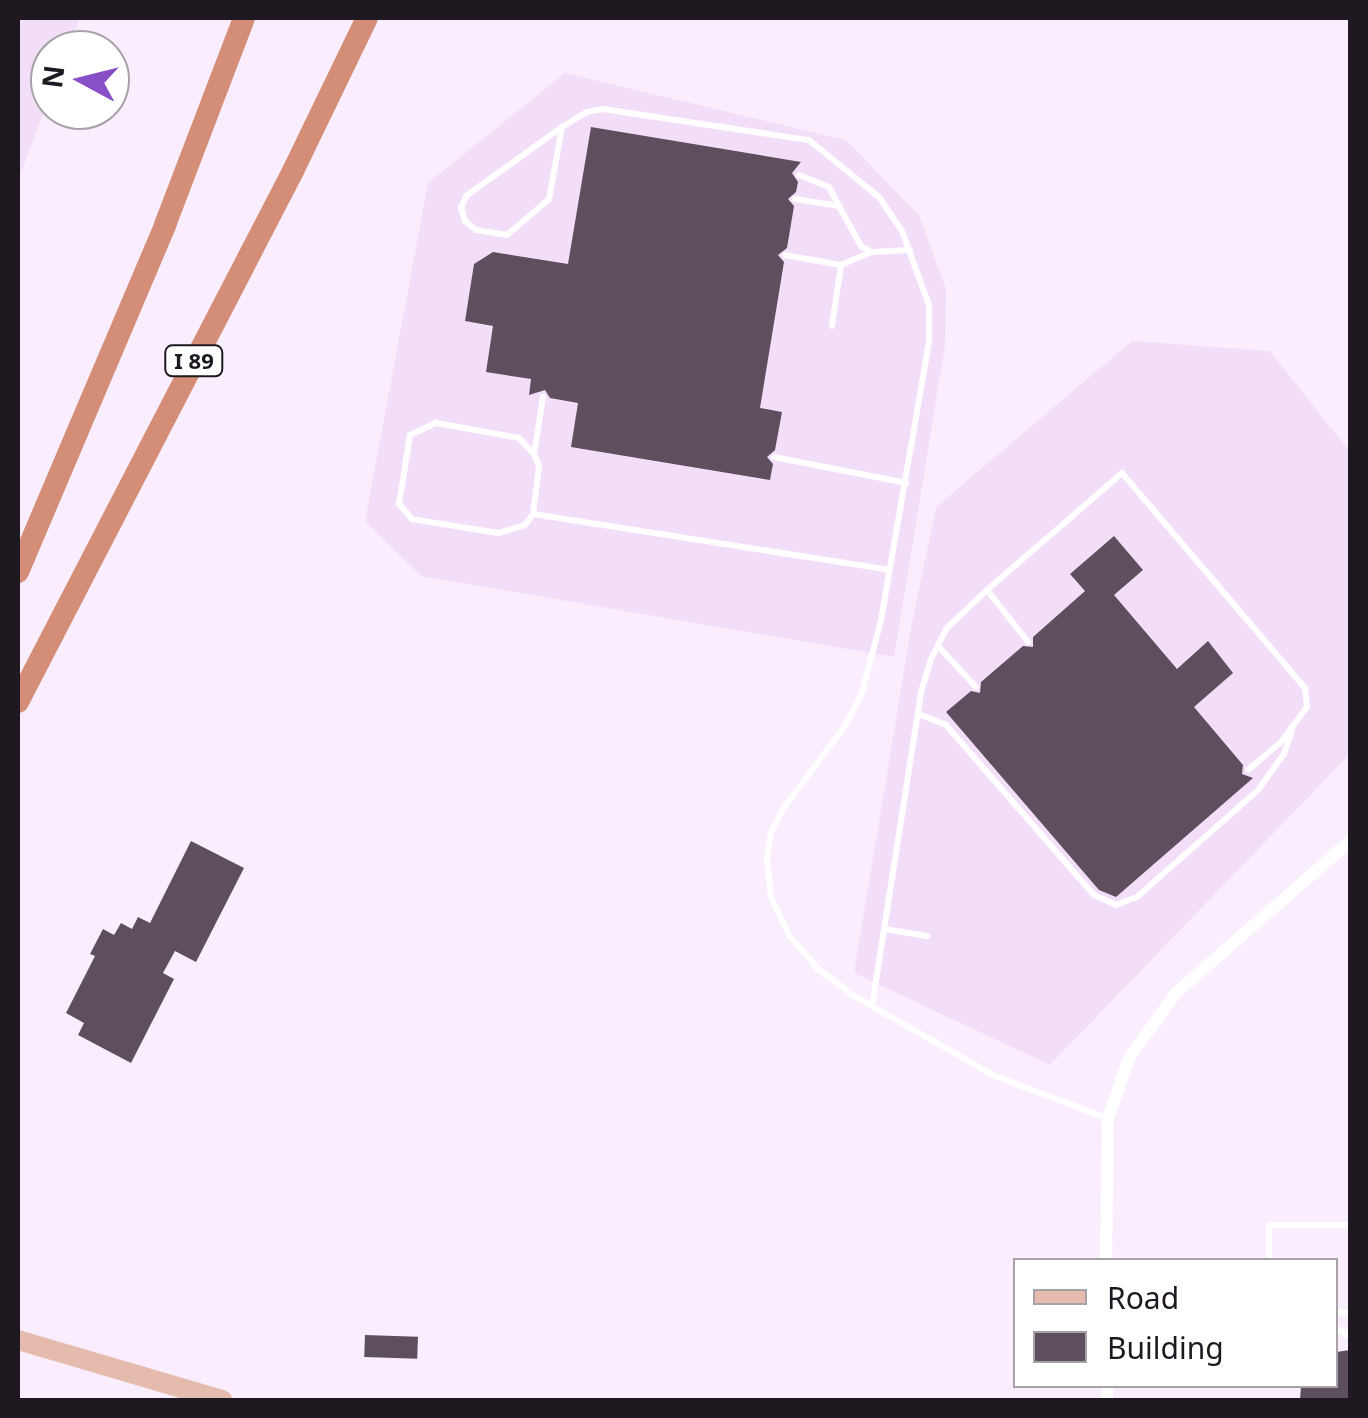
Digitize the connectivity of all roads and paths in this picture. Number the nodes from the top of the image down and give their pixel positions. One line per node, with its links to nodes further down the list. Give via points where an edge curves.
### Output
1 (244, 18): 18 (highway)
2 (367, 18): 23 (highway, I 89)
3 (562, 127): 3 (lane, via 466,196 465,220 476,230 507,235 549,199); 7 (lane, via 603,109 809,140 879,196)
4 (799, 175): 6 (lane, via 828,187)
5 (795, 198): 6 (lane)
6 (840, 206): 8 (lane, via 860,246)
7 (910, 250): 8 (lane); 15 (lane, via 928,304 929,342)
8 (871, 252): 10 (lane)
9 (786, 255): 10 (lane)
10 (841, 266): 11 (lane)
11 (832, 326)
12 (544, 397): 13 (lane)
13 (534, 454): 16 (lane, via 540,466); 16 (lane, via 520,438 436,424 410,435 399,504 412,519 498,533 525,525)
14 (774, 457): 15 (lane)
15 (906, 483): 17 (lane)
16 (532, 514): 17 (lane)
17 (890, 570): 30 (lane, via 862,694 846,726 782,809 767,859 772,898 789,934 817,968)
18 (18, 572)
19 (988, 590): 20 (lane); 21 (lane, via 947,628); 25 (lane, via 1122,473 1306,688 1307,706)
20 (1028, 642)
21 (938, 646): 22 (lane); 24 (lane)
22 (976, 687)
23 (18, 702)
24 (918, 714): 25 (lane, via 946,725 1094,894 1116,904 1137,897 1258,790 1284,754); 28 (lane)
25 (1294, 726): 26 (lane)
26 (1248, 770)
27 (1350, 840): 31 (street, via 1176,993 1129,1058)
28 (884, 928): 29 (lane); 30 (lane)
29 (927, 936)
30 (872, 1006): 31 (lane, via 995,1076)
31 (1108, 1119): 33 (street)
32 (1350, 1224): 34 (lane, via 1269,1225)
33 (1106, 1258)
34 (1269, 1258)
35 (18, 1340): 36 (main road)
36 (222, 1400)

